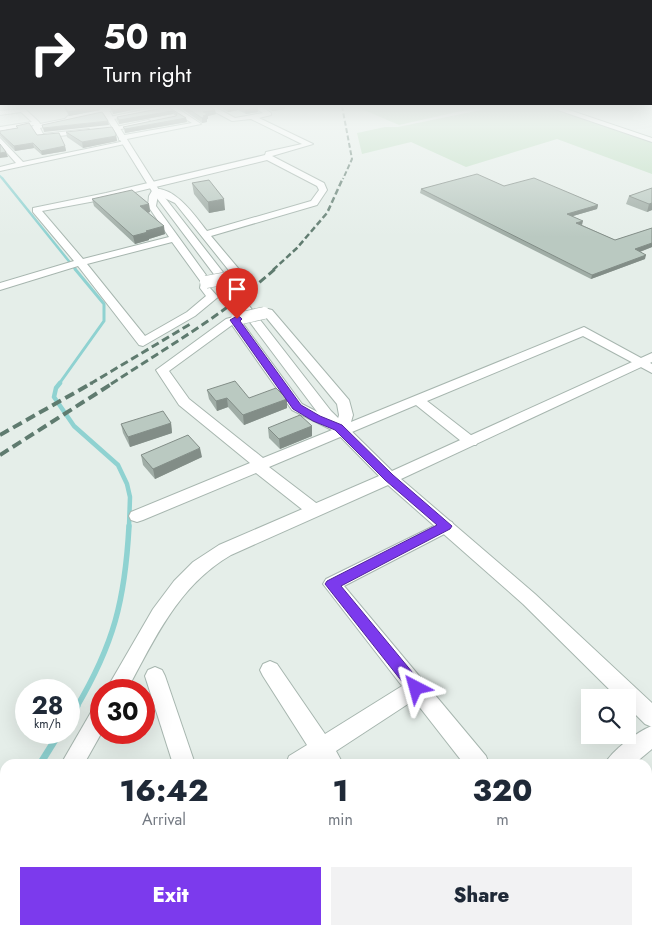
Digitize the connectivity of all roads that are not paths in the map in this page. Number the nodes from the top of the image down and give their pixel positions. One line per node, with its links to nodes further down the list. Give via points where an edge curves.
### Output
1 (8, 150): 6 (street)
2 (84, 150): 6 (street)
3 (129, 150): 8 (street)
4 (287, 150): 5 (street)
5 (268, 157): 8 (street); 9 (street, via 321,185 323,190 314,204)
6 (22, 165): 7 (street)
7 (0, 169)
8 (154, 188): 9 (street, via 178,201); 10 (street, via 152,206); 11 (street, via 36,210); 17 (street)
9 (206, 234): 12 (street, bridge, via 239,276)
10 (175, 238): 11 (street); 12 (street)
11 (77, 264): 12 (street, via 143,342 191,314 212,297 205,288); 13 (street)
12 (206, 282)
13 (0, 287)
14 (236, 319): 17 (street, via 297,407); 17 (street, bridge, via 268,312 344,403 346,415); 19 (street, via 230,320 162,370 184,402)
15 (648, 363): 16 (street, via 584,331); 18 (street)
16 (418, 400): 17 (street); 18 (street)
17 (340, 429): 19 (street); 20 (street)
18 (471, 442): 20 (street)
19 (259, 465): 21 (street); 22 (street)
20 (389, 478): 21 (street); 23 (street)
21 (314, 510): 26 (street, via 225,550 191,574 146,638)
22 (137, 516)
23 (446, 526): 27 (street, via 332,584); 28 (street, via 529,599)
24 (270, 670): 31 (street)
25 (155, 676): 33 (street)
26 (122, 679)
27 (416, 688): 31 (street); 34 (street)
28 (652, 717)
29 (90, 733): 32 (street)
30 (652, 736): 35 (street)
31 (327, 756)
32 (75, 759)
33 (182, 759)
34 (474, 759)
35 (622, 759)

